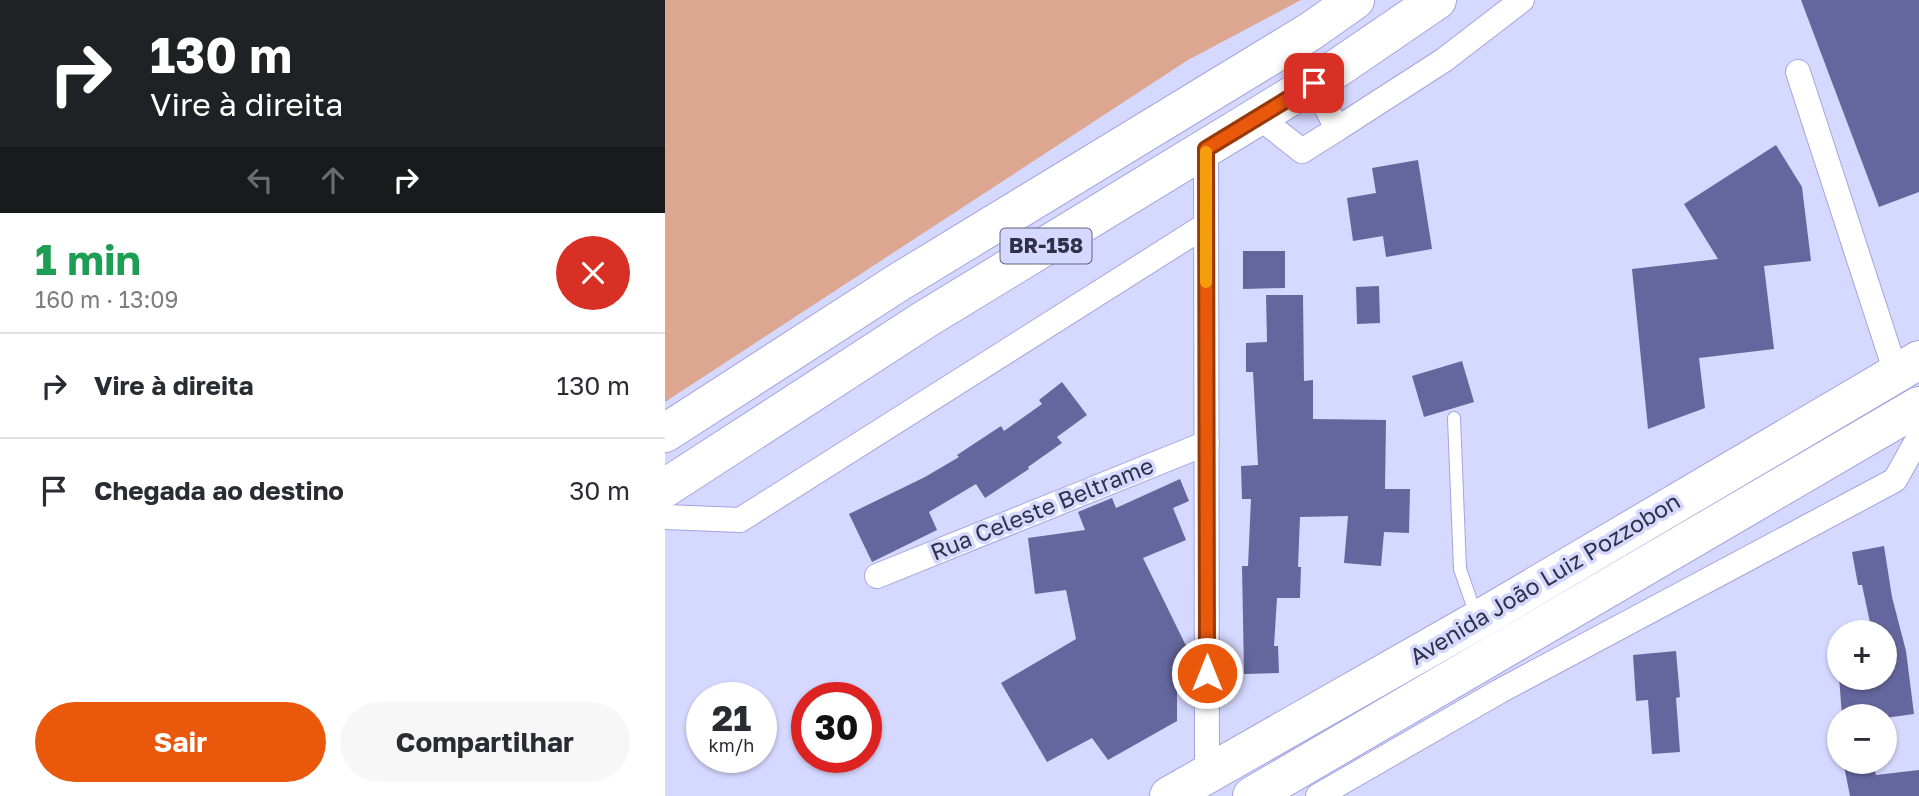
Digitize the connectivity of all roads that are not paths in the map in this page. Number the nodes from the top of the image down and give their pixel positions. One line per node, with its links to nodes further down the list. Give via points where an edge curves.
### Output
1 (1355, 0): 13 (main road, BR-158, via 899,282)
2 (1437, 0): 5 (main road, BR-158)
3 (1522, 0): 7 (street, via 1444,60)
4 (1798, 72): 10 (street)
5 (1314, 83): 6 (main road, BR-158); 7 (street)
6 (1259, 117): 7 (street, via 1302,151); 8 (main road, BR-158)
7 (1337, 129)
8 (1206, 149): 9 (street); 16 (main road, BR-158, via 924,320)
9 (1206, 225): 15 (street); 17 (street, via 740,520)
10 (1908, 366): 19 (main road, Avenida João Luiz Pozzobon)
11 (1919, 406): 22 (main road, Avenida João Luiz Pozzobon)
12 (1454, 418): 19 (lane, via 1460,569)
13 (665, 433)
14 (1919, 437): 23 (street, via 1895,480 1500,691)
15 (1206, 443): 18 (street, Rua Celeste Beltrame); 20 (street)
16 (665, 488)
17 (665, 517)
18 (877, 576)
19 (1478, 620): 20 (main road, Avenida João Luiz Pozzobon)
20 (1207, 773): 21 (main road, Avenida João Luiz Pozzobon)
21 (1169, 796)
22 (1252, 796)
23 (1318, 796)

